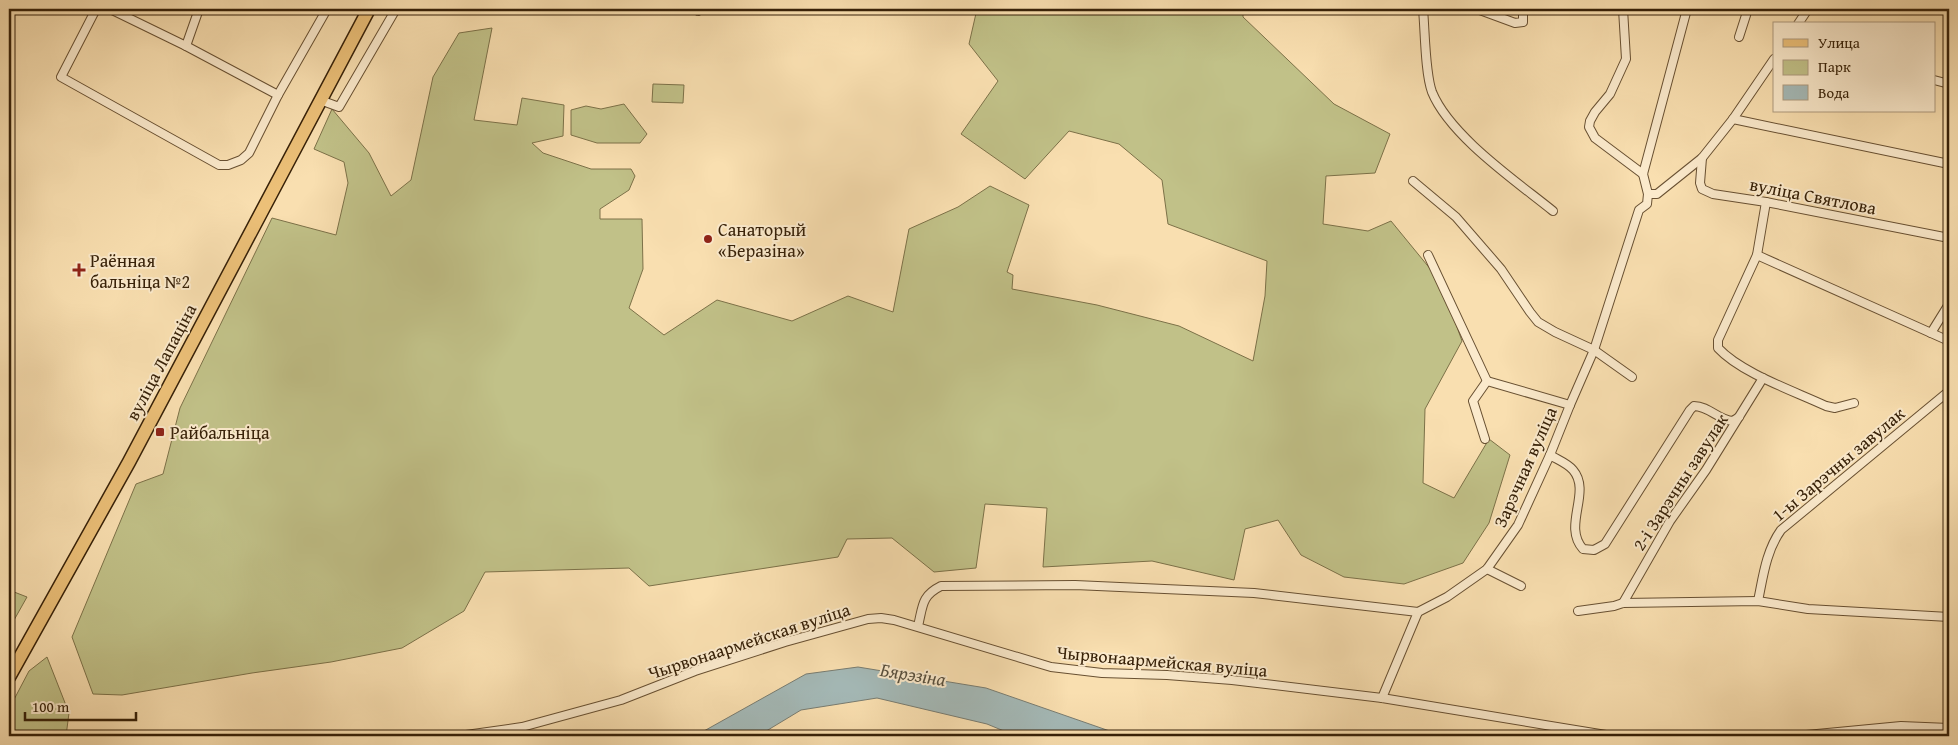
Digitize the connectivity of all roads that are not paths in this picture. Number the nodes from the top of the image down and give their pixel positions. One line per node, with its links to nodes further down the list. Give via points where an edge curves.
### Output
1 (96, 9): 20 (street, via 62,77 218,165 241,160 250,152)
2 (110, 9): 16 (street)
3 (199, 9): 16 (street)
4 (327, 9): 20 (street)
5 (369, 9): 21 (main road, вуліца Лапаціна)
6 (396, 9): 21 (street, via 339,107)
7 (1423, 9): 29 (street, via 1432,91 1447,119)
8 (1476, 9): 9 (street, via 1515,23 1523,22)
9 (1523, 9)
10 (1624, 9): 25 (street, via 1626,59 1610,94 1595,112 1589,127 1595,138)
11 (1687, 9): 25 (street)
12 (1748, 9): 15 (street)
13 (1808, 9): 14 (street)
14 (1799, 22)
15 (1739, 37)
16 (186, 46): 20 (street)
17 (1773, 60): 22 (street)
18 (1936, 81): 19 (street)
19 (1949, 84)
20 (278, 95)
21 (320, 100): 56 (main road, вуліца Лапаціна, via 128,462)
22 (1733, 118): 23 (street); 24 (street)
23 (1702, 158): 27 (street, via 1657,194); 28 (street, вуліца Святлова, via 1702,189 1713,194)
24 (1949, 164)
25 (1643, 174): 27 (street)
26 (1413, 181): 36 (street, via 1456,217 1502,269 1538,322)
27 (1648, 194): 36 (street, Зарэчная вуліца, via 1647,204 1639,210)
28 (1766, 202): 30 (street, вуліца Святлова); 32 (street)
29 (1554, 211)
30 (1949, 238)
31 (1428, 255): 39 (street)
32 (1757, 255): 34 (street); 38 (street, via 1718,340 1718,348 1725,356)
33 (1949, 304): 34 (street)
34 (1931, 333): 35 (street)
35 (1949, 341)
36 (1594, 350): 37 (street); 42 (street, Зарэчная вуліца)
37 (1632, 377)
38 (1763, 378): 41 (street, via 1826,406 1835,408); 43 (street, 2-і Зарэчны завулак)
39 (1487, 381): 42 (street); 44 (street, via 1473,401)
40 (1949, 391): 50 (street, 1-ы Зарэчны завулак, via 1781,530 1766,563)
41 (1854, 403)
42 (1570, 405): 45 (street, Зарэчная вуліца)
43 (1739, 417): 45 (street, via 1733,422 1725,421 1704,407 1694,406 1605,544 1594,550 1583,549 1577,543 1574,528 1579,479 1568,465); 51 (street, 2-і Зарэчны завулак, via 1670,521)
44 (1485, 439)
45 (1550, 455): 48 (street, Зарэчная вуліца, via 1518,525)
46 (1949, 472): 47 (street)
47 (1949, 482)
48 (1487, 569): 49 (street); 53 (street, Зарэчная вуліца, via 1447,597)
49 (1520, 586)
50 (1758, 601): 51 (street); 54 (street, via 1808,609)
51 (1623, 603): 52 (street)
52 (1578, 611)
53 (1418, 612): 55 (street, via 1254,593 1075,585 941,586 924,600); 57 (street)
54 (1949, 617)
55 (918, 626): 57 (street, Чырвонаармейская вуліца, via 1050,667 1232,680); 59 (street, Чырвонаармейская вуліца, via 888,619 868,619 695,671 620,700 522,727)
56 (9, 677)
57 (1382, 698): 60 (street, Чырвонаармейская вуліца)
58 (1949, 728): 61 (street, via 1902,726)
59 (459, 736)
60 (1612, 736)
61 (1796, 736)

